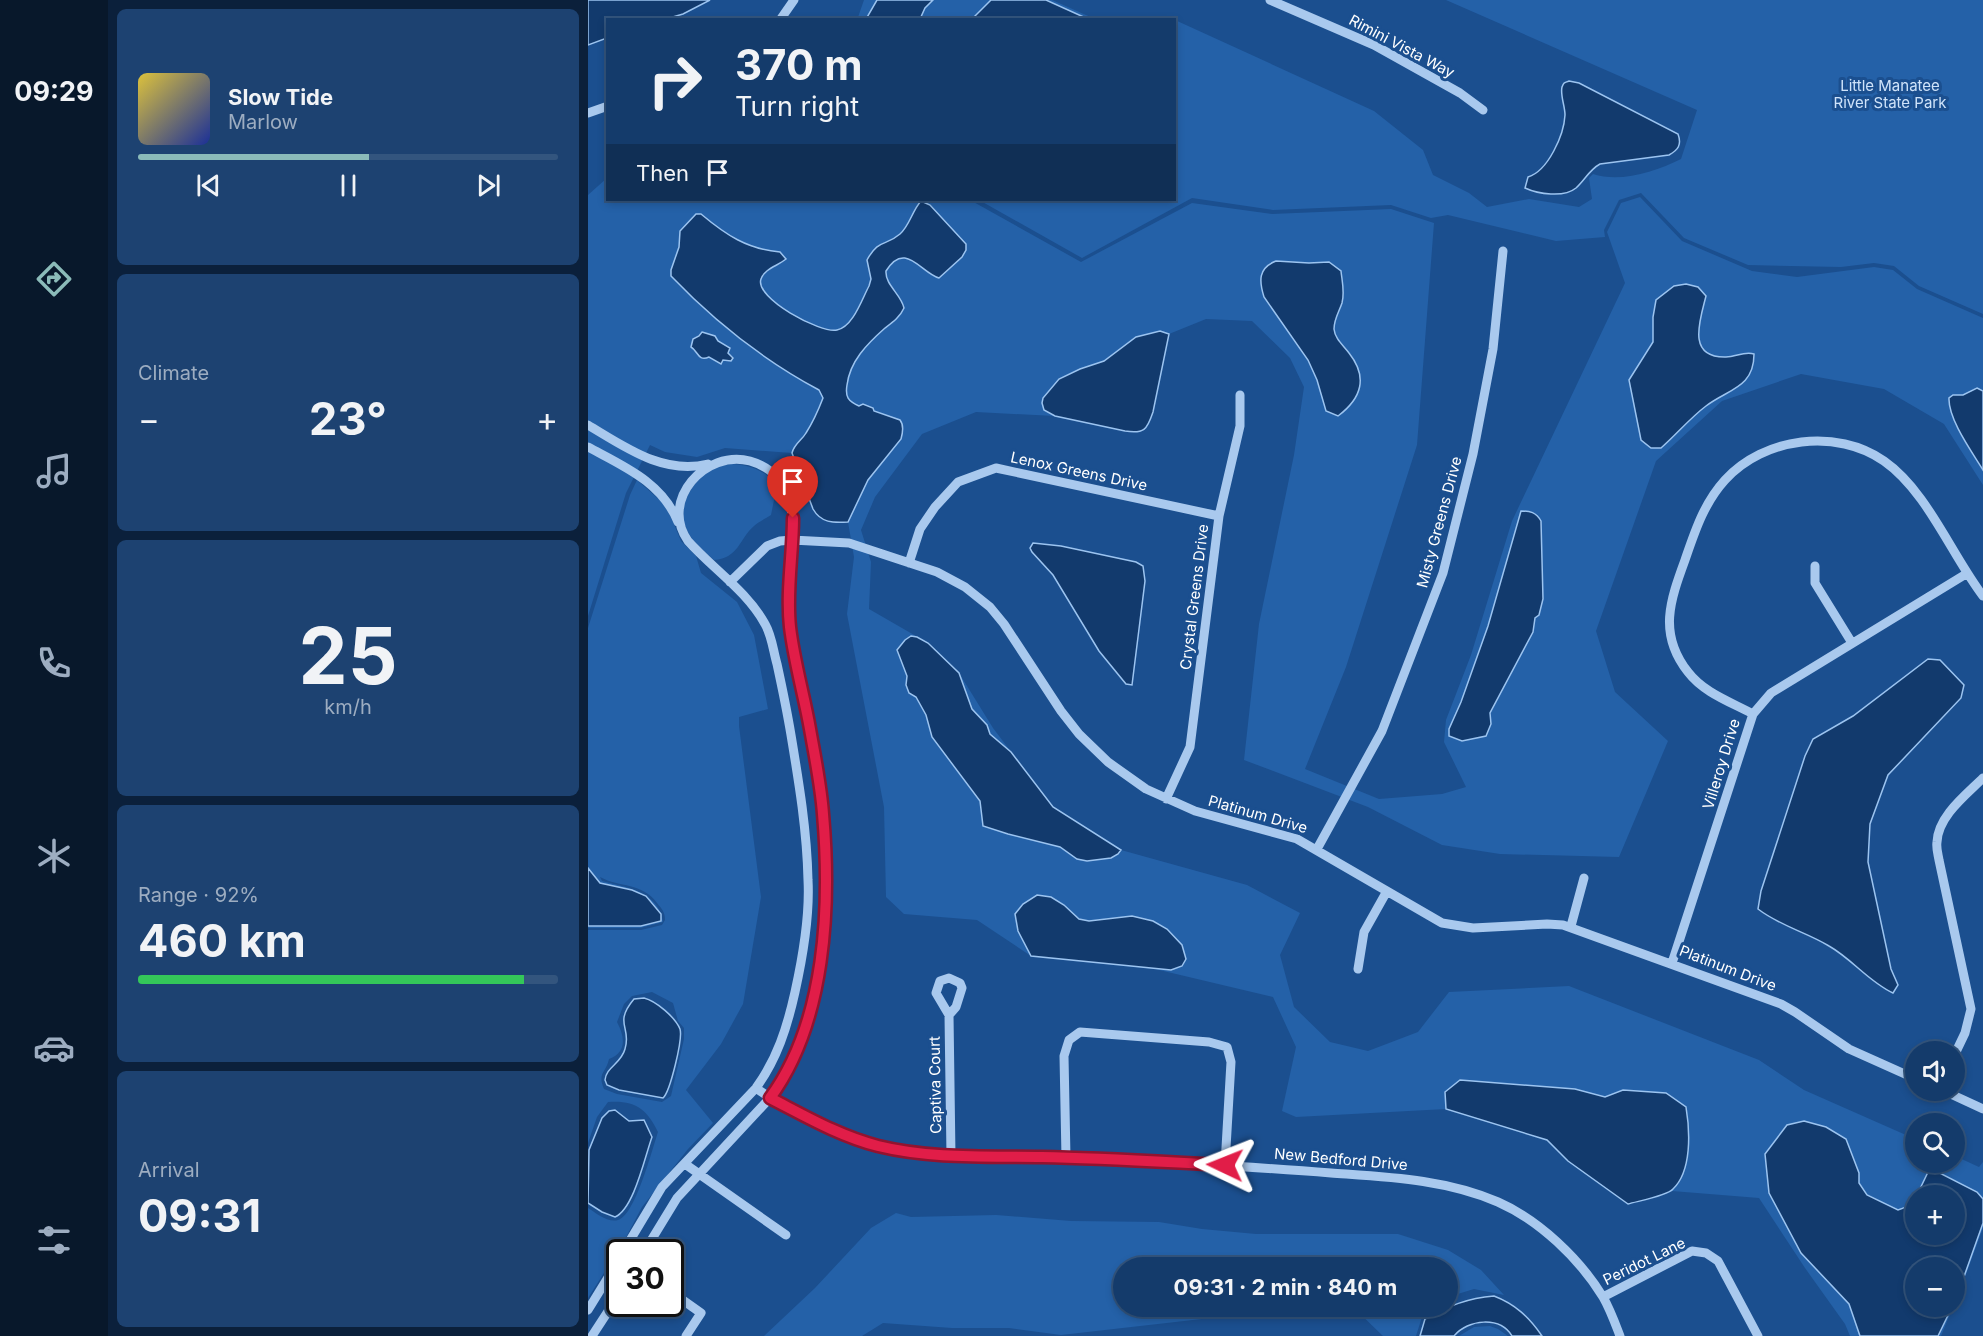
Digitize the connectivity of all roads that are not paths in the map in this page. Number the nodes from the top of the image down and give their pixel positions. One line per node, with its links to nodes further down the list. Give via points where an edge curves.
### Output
1 (794, 0): 3 (street)
2 (1270, 0): 5 (street, Rimini Vista Way, via 1374,45)
3 (781, 18)
4 (606, 107): 6 (street)
5 (1483, 110)
6 (588, 113)
7 (1503, 251): 26 (street, Misty Greens Drive, via 1491,361 1443,573 1382,731)
8 (1240, 395): 12 (street, Crystal Greens Drive, via 1240,426)
9 (588, 425): 11 (street, via 660,464 688,468)
10 (588, 447): 13 (street, via 656,488)
11 (716, 462): 13 (street, via 685,491 680,505); 14 (street, via 745,460 776,476 791,502)
12 (1219, 516): 15 (street, Lenox Greens Drive, via 996,468 958,482 935,507 920,530); 25 (street, Crystal Greens Drive, via 1190,747)
13 (681, 530): 18 (street)
14 (792, 540): 15 (street, Platinum Drive, via 849,543); 18 (street, Platinum Drive, via 767,546); 21 (street, via 790,627)
15 (909, 563): 25 (street, Platinum Drive, via 946,576 982,600 1004,624 1061,711 1086,741 1123,774)
16 (1815, 566): 20 (street, via 1815,583)
17 (1966, 574): 19 (street); 20 (street, Villeroy Drive); 23 (street, via 1918,494 1884,461 1850,444 1817,440 1775,446 1749,460 1726,478 1696,526 1671,600 1669,625 1675,649 1688,672 1707,690)
18 (730, 582): 22 (street, via 754,607 770,634)
19 (1983, 596)
20 (1852, 643): 23 (street, Villeroy Drive, via 1771,693)
21 (804, 704): 22 (street); 36 (street, via 823,811 825,917 817,981 803,1033 789,1068)
22 (787, 708): 35 (street, via 803,811 808,881 806,925 787,1028 775,1058)
23 (1753, 714): 30 (street, Villeroy Drive)
24 (1983, 778): 33 (street, via 1953,809 1936,840 1971,1009)
25 (1166, 799): 26 (street, Platinum Drive, via 1203,814 1290,836)
26 (1317, 849): 28 (street, Platinum Drive)
27 (1584, 878): 29 (street)
28 (1387, 891): 29 (street, Platinum Drive, via 1436,921 1453,926); 31 (street, via 1364,932)
29 (1572, 926): 30 (street, Platinum Drive)
30 (1672, 963): 34 (street, Platinum Drive, via 1781,1004 1849,1049)
31 (1358, 969)
32 (949, 1015): 39 (street, Captiva Court)
33 (1961, 1041)
34 (1905, 1074)
35 (756, 1088): 36 (street, New Bedford Drive); 41 (street)
36 (770, 1098): 39 (street, New Bedford Drive, via 842,1135 879,1146); 43 (street)
37 (1965, 1100): 38 (street)
38 (1983, 1108)
39 (951, 1156): 40 (street, New Bedford Drive)
40 (1066, 1158): 42 (street, New Bedford Drive); 42 (street, via 1064,1056 1069,1040 1080,1032 1209,1042 1227,1047 1231,1062)
41 (686, 1164): 43 (street); 45 (street, via 663,1187)
42 (1225, 1165): 48 (street, New Bedford Drive, via 1412,1179 1465,1190 1500,1203 1544,1230 1574,1259)
43 (700, 1175): 44 (street); 46 (street, via 677,1198)
44 (786, 1235)
45 (630, 1239)
46 (652, 1239)
47 (606, 1281): 50 (street)
48 (1603, 1298): 54 (street, New Bedford Drive); 55 (street, Peridot Lane, via 1692,1251 1706,1254 1718,1261)
49 (684, 1301): 53 (street, via 701,1313)
50 (588, 1310)
51 (606, 1314): 52 (street)
52 (592, 1336)
53 (686, 1336)
54 (1620, 1336)
55 (1758, 1336)

